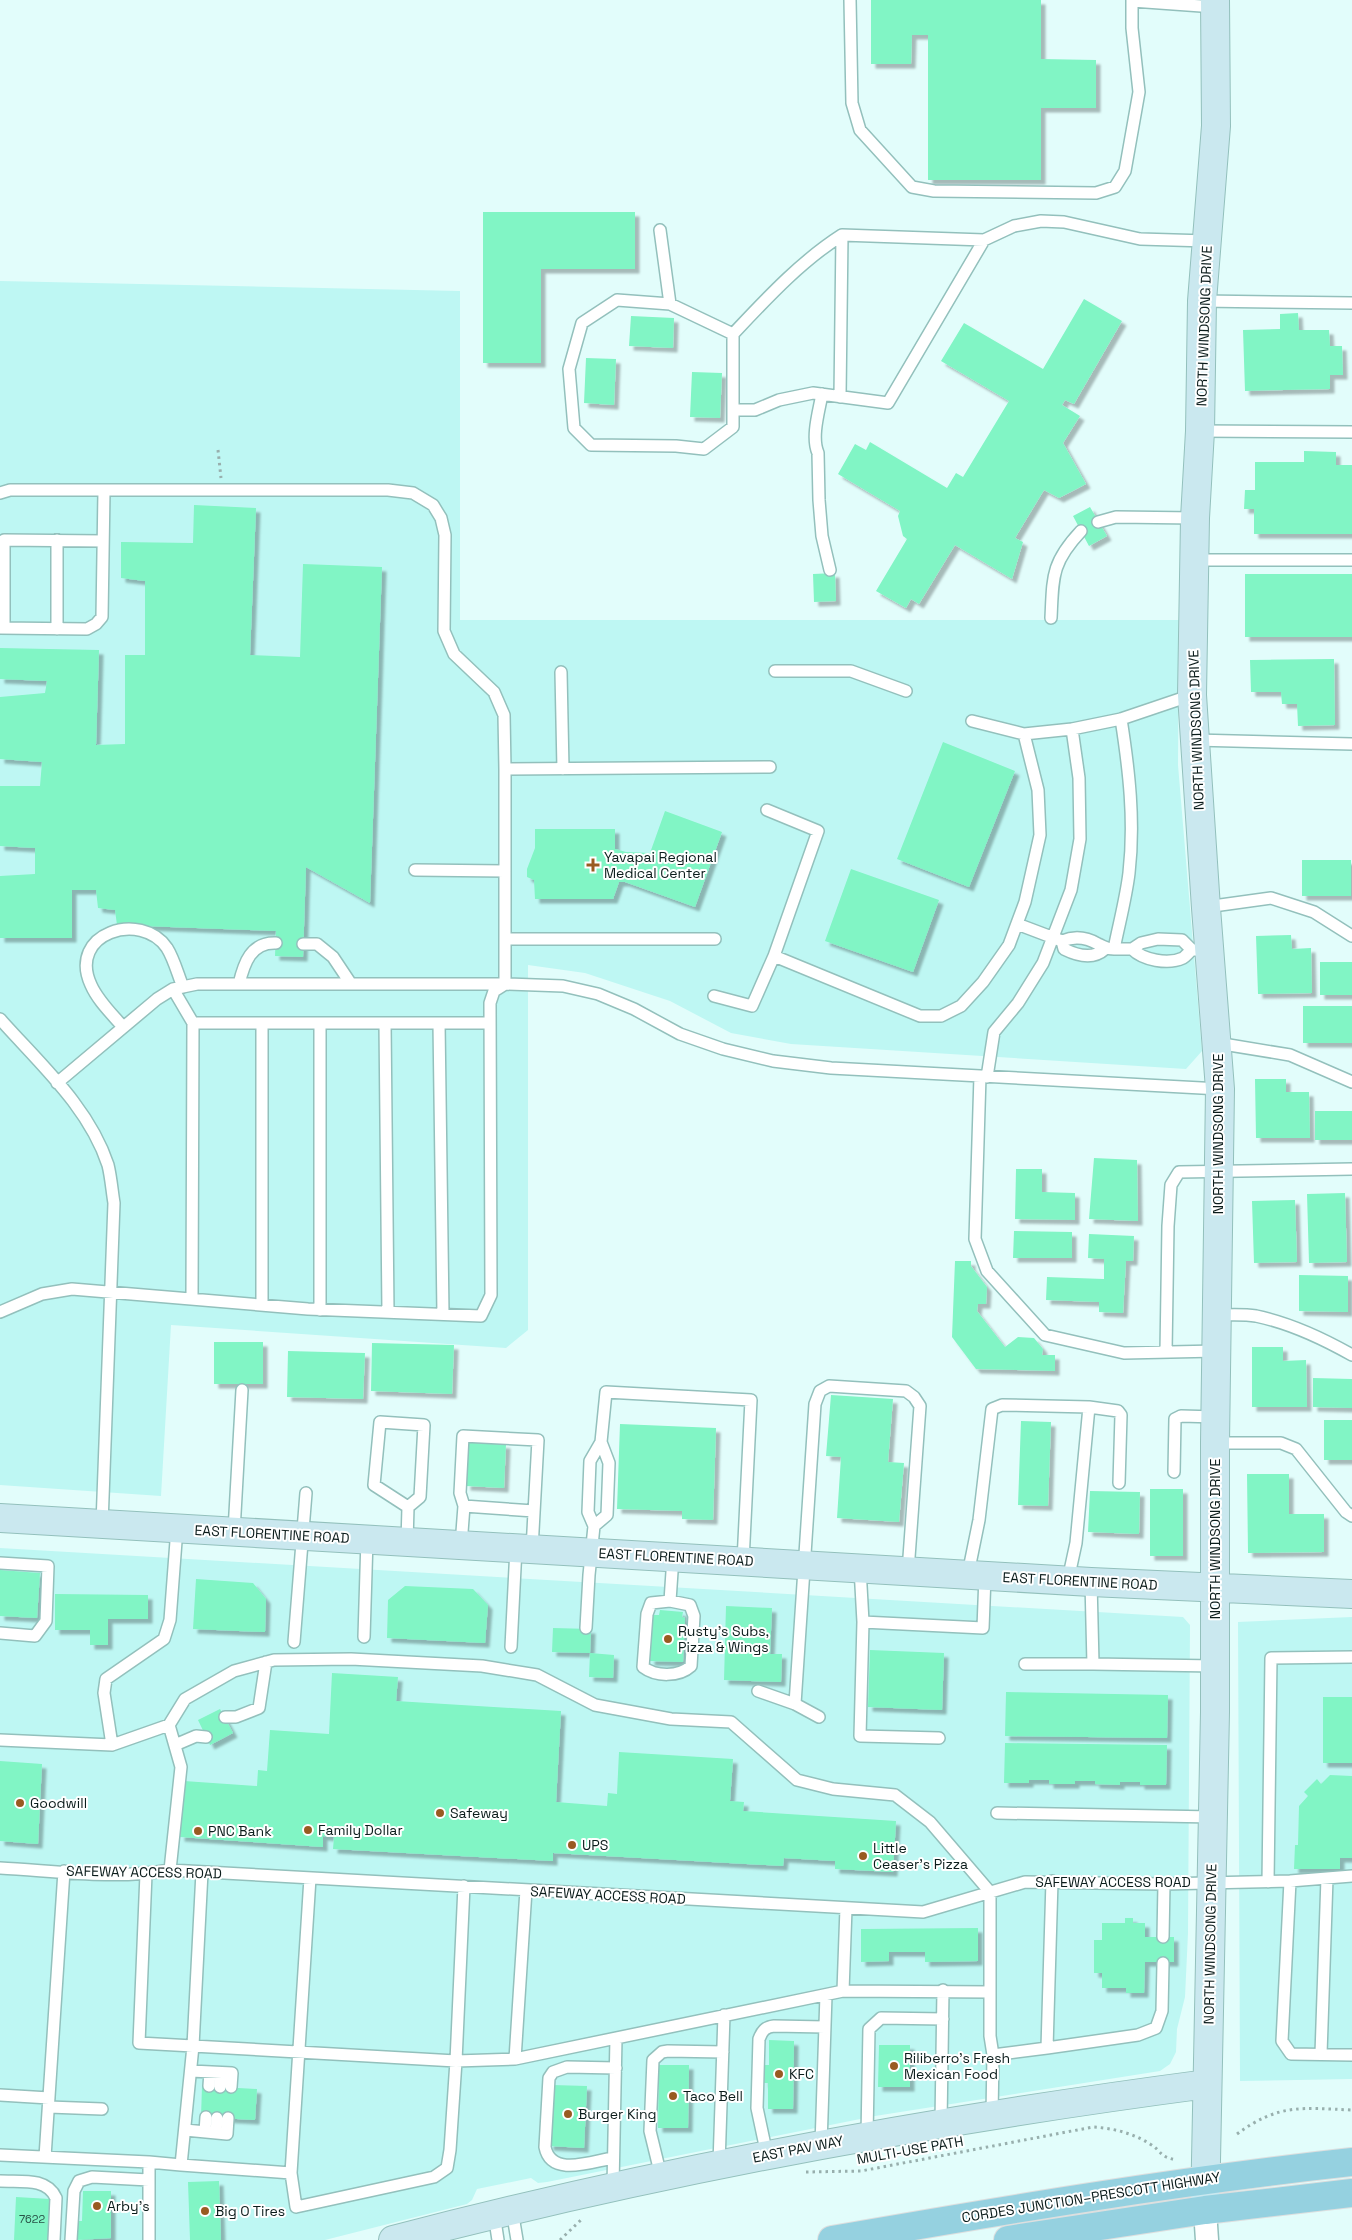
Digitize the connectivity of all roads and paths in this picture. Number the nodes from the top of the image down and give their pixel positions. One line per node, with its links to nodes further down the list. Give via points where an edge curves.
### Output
1 (850, 0): 2 (lane, via 852,102 860,130 912,187 934,191 1096,193 1115,188 1124,171 1139,92)
2 (1132, 0): 3 (lane)
3 (1215, 4): 7 (street, NORTH WINDSONG DRIVE, via 1216,126)
4 (660, 230): 10 (lane)
5 (842, 235): 6 (lane); 11 (lane, via 824,246 780,284); 13 (lane)
6 (984, 240): 7 (lane, via 1014,226 1041,221 1064,222 1140,239); 13 (lane, via 888,403)
7 (1207, 241): 8 (street, NORTH WINDSONG DRIVE)
8 (1202, 301): 9 (lane); 15 (street, NORTH WINDSONG DRIVE)
9 (1352, 303)
10 (670, 304): 11 (lane); 14 (lane, via 617,300 582,323 569,369 574,428 591,445 704,449 733,428)
11 (733, 334): 14 (lane)
12 (822, 394): 13 (lane); 14 (lane, via 779,400 755,410); 28 (lane, via 816,448 822,536)
13 (840, 397)
14 (734, 410)
15 (1200, 432): 16 (lane); 21 (street, NORTH WINDSONG DRIVE)
16 (1352, 432)
17 (218, 450): 19 (path)
18 (104, 491): 19 (lane); 20 (lane, via 10,490); 25 (lane)
19 (221, 491): 43 (lane, via 388,490 413,494 434,506 441,518 444,535 444,631 454,654 494,692 504,715)
20 (0, 493)
21 (1195, 518): 22 (lane, via 1116,517); 26 (street, NORTH WINDSONG DRIVE)
22 (1098, 522)
23 (1081, 531): 29 (lane, via 1065,549 1053,572)
24 (57, 540): 25 (lane); 30 (lane, via 4,540); 31 (lane)
25 (103, 541): 31 (lane, via 102,617 87,629)
26 (1194, 560): 27 (lane); 35 (street, NORTH WINDSONG DRIVE)
27 (1352, 560)
28 (830, 570)
29 (1051, 618)
30 (2, 628): 31 (lane)
31 (57, 629)
32 (775, 671): 34 (lane, via 851,671)
33 (561, 672): 44 (lane)
34 (906, 691)
35 (1192, 695): 36 (lane); 40 (street, NORTH WINDSONG DRIVE)
36 (1121, 719): 38 (lane); 56 (lane, via 1130,776 1132,818 1129,873)
37 (972, 720): 39 (lane)
38 (1072, 729): 39 (lane); 53 (lane, via 1079,778 1080,839 1071,890)
39 (1024, 734): 49 (lane, via 1038,790 1040,835)
40 (1195, 740): 41 (lane); 48 (street, NORTH WINDSONG DRIVE)
41 (1352, 744)
42 (770, 767): 44 (lane)
43 (506, 769): 44 (lane); 47 (lane)
44 (563, 769)
45 (767, 810): 59 (lane, via 818,831)
46 (415, 870): 47 (lane)
47 (505, 871): 51 (lane)
48 (1206, 908): 50 (lane, via 1271,898 1314,912); 58 (street, NORTH WINDSONG DRIVE)
49 (1017, 924): 53 (lane); 59 (lane, via 1009,945 983,982 962,1006 941,1016 920,1016)
50 (1352, 936)
51 (505, 939): 52 (lane); 62 (lane)
52 (715, 939)
53 (1057, 940): 56 (lane, via 1073,936); 56 (lane, via 1064,949 1089,956 1098,956); 74 (lane, via 1018,1002 994,1032)
54 (276, 943): 60 (lane, via 254,949 244,966)
55 (303, 944): 61 (lane, via 317,944 333,957)
56 (1110, 949): 57 (lane)
57 (1132, 949): 58 (lane, via 1158,939 1182,940); 58 (lane, via 1149,960 1182,958)
58 (1201, 950): 73 (street, NORTH WINDSONG DRIVE)
59 (774, 956): 64 (lane, via 752,1006)
60 (240, 984): 61 (lane); 63 (lane, via 197,984)
61 (351, 984): 62 (lane)
62 (505, 984): 71 (lane, via 492,997); 74 (lane, via 563,986 598,994 680,1034 773,1061 831,1068)
63 (178, 988): 66 (lane); 72 (lane, via 157,999); 72 (lane, via 167,948 153,935 119,930 101,936 88,953 90,983)
64 (714, 996)
65 (0, 1019): 76 (lane)
66 (193, 1023): 67 (lane); 81 (lane)
67 (262, 1023): 68 (lane); 82 (lane)
68 (320, 1023): 69 (lane); 83 (lane)
69 (385, 1023): 70 (lane); 85 (lane)
70 (438, 1023): 71 (lane); 86 (lane)
71 (490, 1023): 86 (lane, via 491,1295 480,1316)
72 (123, 1027): 76 (lane)
73 (1217, 1043): 75 (lane, via 1290,1055); 77 (street, NORTH WINDSONG DRIVE)
74 (983, 1076): 77 (lane); 88 (lane, via 975,1240 986,1271 1045,1335 1124,1353)
75 (1352, 1082)
76 (57, 1083): 80 (lane, via 90,1125 108,1166 114,1203)
77 (1220, 1089): 79 (street, NORTH WINDSONG DRIVE)
78 (1352, 1169): 79 (lane)
79 (1219, 1170): 87 (street, NORTH WINDSONG DRIVE); 88 (lane, via 1179,1172 1171,1185)
80 (111, 1292): 81 (lane); 84 (lane, via 72,1289 42,1294); 103 (lane)
81 (192, 1299): 82 (lane)
82 (262, 1305): 83 (lane)
83 (320, 1310): 85 (lane)
84 (0, 1312)
85 (388, 1312): 86 (lane)
86 (444, 1314)
87 (1217, 1314): 89 (street, NORTH WINDSONG DRIVE); 90 (lane, via 1255,1316 1320,1337)
88 (1166, 1352): 89 (lane)
89 (1217, 1352): 93 (street, NORTH WINDSONG DRIVE)
90 (1352, 1355)
91 (242, 1390): 105 (lane)
92 (1089, 1407): 96 (lane, via 1118,1411 1121,1415); 118 (lane, via 1002,1405 992,1409); 119 (lane, via 1076,1543)
93 (1215, 1430): 95 (lane, via 1181,1416 1175,1419); 101 (lane, via 1296,1449); 120 (street, NORTH WINDSONG DRIVE)
94 (601, 1442): 108 (lane, via 590,1460 588,1512); 108 (lane, via 609,1462 607,1515); 113 (lane, via 606,1392 751,1400)
95 (1174, 1472)
96 (1119, 1483)
97 (306, 1492): 106 (lane)
98 (464, 1506): 100 (lane); 100 (lane, via 460,1493 463,1436 538,1440); 110 (lane)
99 (408, 1507): 99 (lane, via 420,1497 424,1424 380,1422 374,1485); 109 (lane)
100 (534, 1512): 111 (lane)
101 (1352, 1516)
102 (0, 1518): 103 (street, EAST FLORENTINE ROAD)
103 (102, 1524): 104 (street, EAST FLORENTINE ROAD)
104 (177, 1528): 105 (street, EAST FLORENTINE ROAD); 142 (lane, via 170,1620 164,1639 106,1679 104,1693)
105 (234, 1531): 106 (street, EAST FLORENTINE ROAD)
106 (302, 1535): 107 (street, EAST FLORENTINE ROAD); 127 (lane)
107 (368, 1539): 109 (street, EAST FLORENTINE ROAD); 126 (lane)
108 (593, 1539): 111 (street, EAST FLORENTINE ROAD); 112 (street, EAST FLORENTINE ROAD); 124 (lane)
109 (407, 1542): 110 (street, EAST FLORENTINE ROAD)
110 (461, 1545): 111 (street, EAST FLORENTINE ROAD)
111 (524, 1548): 128 (lane)
112 (673, 1557): 113 (street, EAST FLORENTINE ROAD); 122 (lane)
113 (743, 1561): 115 (street, EAST FLORENTINE ROAD)
114 (0, 1564): 125 (lane, via 48,1566 46,1621 35,1636)
115 (805, 1565): 116 (street, EAST FLORENTINE ROAD); 117 (lane, via 815,1404 820,1391 829,1386 906,1391 920,1406); 135 (lane)
116 (860, 1568): 117 (street, EAST FLORENTINE ROAD); 123 (lane)
117 (908, 1571): 118 (street, EAST FLORENTINE ROAD)
118 (976, 1575): 119 (street, EAST FLORENTINE ROAD); 123 (lane, via 983,1628)
119 (1080, 1581): 120 (street, EAST FLORENTINE ROAD); 132 (lane)
120 (1216, 1588): 121 (street, EAST FLORENTINE ROAD); 133 (street, NORTH WINDSONG DRIVE)
121 (1352, 1594)
122 (670, 1601): 122 (lane, via 651,1603 647,1614 643,1666 654,1672 674,1674 685,1672 691,1666 694,1616 690,1605)
123 (863, 1622): 140 (lane, via 860,1736)
124 (586, 1628)
125 (0, 1633)
126 (364, 1637)
127 (294, 1642)
128 (511, 1647)
129 (1352, 1657): 157 (lane, via 1271,1658)
130 (266, 1662): 137 (lane, via 259,1708); 138 (lane, via 234,1672 185,1699); 161 (lane, via 351,1660 482,1666 537,1675 595,1706 671,1720 732,1722 797,1780 833,1790 895,1794 930,1822)
131 (1024, 1664): 132 (lane)
132 (1093, 1664): 133 (lane)
133 (1215, 1666): 145 (street, NORTH WINDSONG DRIVE)
134 (758, 1691): 135 (lane)
135 (795, 1704): 136 (lane)
136 (819, 1717)
137 (230, 1720)
138 (170, 1725): 142 (lane); 143 (lane)
139 (201, 1734): 143 (lane)
140 (939, 1738)
141 (0, 1740): 142 (lane)
142 (112, 1745)
143 (175, 1745): 147 (lane, via 181,1767)
144 (997, 1813): 145 (lane)
145 (1213, 1817): 156 (street, NORTH WINDSONG DRIVE)
146 (0, 1868): 148 (lane, SAFEWAY ACCESS ROAD)
147 (170, 1870): 149 (lane, SAFEWAY ACCESS ROAD); 150 (lane, SAFEWAY ACCESS ROAD)
148 (64, 1871): 150 (lane, SAFEWAY ACCESS ROAD); 187 (lane)
149 (202, 1872): 152 (lane, SAFEWAY ACCESS ROAD); 173 (lane)
150 (146, 1874): 173 (lane, via 138,2043)
151 (1352, 1876): 153 (lane, SAFEWAY ACCESS ROAD)
152 (310, 1878): 159 (lane, SAFEWAY ACCESS ROAD); 175 (lane)
153 (1326, 1878): 155 (lane, SAFEWAY ACCESS ROAD); 177 (lane)
154 (1052, 1881): 158 (lane, SAFEWAY ACCESS ROAD); 161 (lane, SAFEWAY ACCESS ROAD, via 1025,1882); 174 (lane)
155 (1290, 1881): 157 (lane, SAFEWAY ACCESS ROAD); 177 (lane, via 1282,2041 1291,2054)
156 (1212, 1882): 157 (lane, SAFEWAY ACCESS ROAD); 158 (lane, SAFEWAY ACCESS ROAD); 185 (street, NORTH WINDSONG DRIVE)
157 (1268, 1882)
158 (1164, 1884): 163 (lane)
159 (464, 1886): 160 (lane, SAFEWAY ACCESS ROAD); 181 (lane)
160 (526, 1890): 162 (lane, SAFEWAY ACCESS ROAD); 180 (lane)
161 (990, 1892): 162 (lane, SAFEWAY ACCESS ROAD, via 923,1912); 167 (lane)
162 (846, 1908): 166 (lane)
163 (1163, 1937)
164 (1163, 1962): 174 (lane, via 1162,2011 1156,2028 1138,2035)
165 (943, 1990): 166 (lane); 167 (lane); 170 (lane)
166 (843, 1991): 168 (lane)
167 (990, 1992): 178 (lane)
168 (826, 1995): 169 (lane); 171 (lane)
169 (724, 2015): 172 (lane); 176 (lane)
170 (943, 2019): 191 (lane); 195 (lane, via 881,2018 869,2029)
171 (825, 2027): 196 (lane); 198 (lane, via 774,2026 762,2032 759,2039 757,2108)
172 (616, 2038): 180 (lane); 182 (lane)
173 (193, 2046): 175 (lane); 183 (lane)
174 (1047, 2048): 178 (lane)
175 (300, 2052): 181 (lane); 206 (lane)
176 (723, 2052): 204 (lane); 208 (lane, via 668,2051 654,2060 650,2131)
177 (1322, 2054): 179 (lane)
178 (993, 2055): 190 (lane)
179 (1352, 2055)
180 (515, 2059): 181 (lane)
181 (456, 2061): 206 (lane, via 447,2168 434,2177 296,2207)
182 (616, 2068): 200 (lane); 200 (lane, via 567,2066 553,2072 545,2147 547,2155 564,2166)
183 (191, 2071): 184 (lane); 192 (lane)
184 (221, 2072): 184 (lane, via 220,2087)
185 (1207, 2084): 190 (street, EAST PAV WAY); 209 (street, NORTH WINDSONG DRIVE)
186 (0, 2095): 187 (lane)
187 (49, 2102): 188 (lane); 199 (lane)
188 (102, 2109)
189 (1352, 2110): 194 (path, via 1301,2108 1272,2113)
190 (992, 2115): 191 (street, EAST PAV WAY)
191 (941, 2123): 195 (street, EAST PAV WAY)
192 (185, 2130): 193 (lane); 205 (lane)
193 (216, 2133): 193 (lane, via 217,2118)
194 (1237, 2134)
195 (866, 2136): 196 (street, EAST PAV WAY)
196 (821, 2144): 198 (street, EAST PAV WAY)
197 (0, 2155): 199 (lane)
198 (767, 2155): 204 (street, EAST PAV WAY)
199 (45, 2157): 202 (lane)
200 (613, 2158): 212 (lane)
201 (1176, 2161): 207 (path, MULTI-USE PATH, via 1164,2158 1145,2141 1112,2128 1093,2127 861,2171)
202 (150, 2162): 205 (lane); 210 (lane)
203 (1352, 2162): 209 (main road, CORDES JUNCTION–PRESCOTT HIGHWAY)
204 (719, 2164): 208 (street, EAST PAV WAY)
205 (181, 2165): 206 (lane)
206 (291, 2173)
207 (796, 2173)
208 (662, 2176): 212 (street, EAST PAV WAY)
209 (1205, 2179): 214 (street, NORTH WINDSONG DRIVE); 224 (main road, CORDES JUNCTION–PRESCOTT HIGHWAY)
210 (149, 2180): 218 (lane, via 92,2177 78,2181 74,2191); 219 (lane)
211 (0, 2181): 217 (lane, via 39,2183 53,2192 56,2198)
212 (613, 2186): 215 (street, EAST PAV WAY)
213 (1352, 2193): 214 (main road)
214 (1204, 2210): 225 (main road); 226 (street)
215 (503, 2212): 220 (street, EAST PAV WAY); 221 (lane); 222 (lane)
216 (585, 2217): 223 (path, via 578,2220)
217 (54, 2240)
218 (71, 2240)
219 (149, 2240)
220 (393, 2240)
221 (498, 2240)
222 (517, 2240)
223 (560, 2240)
224 (832, 2240)
225 (1008, 2240)
226 (1207, 2240)

